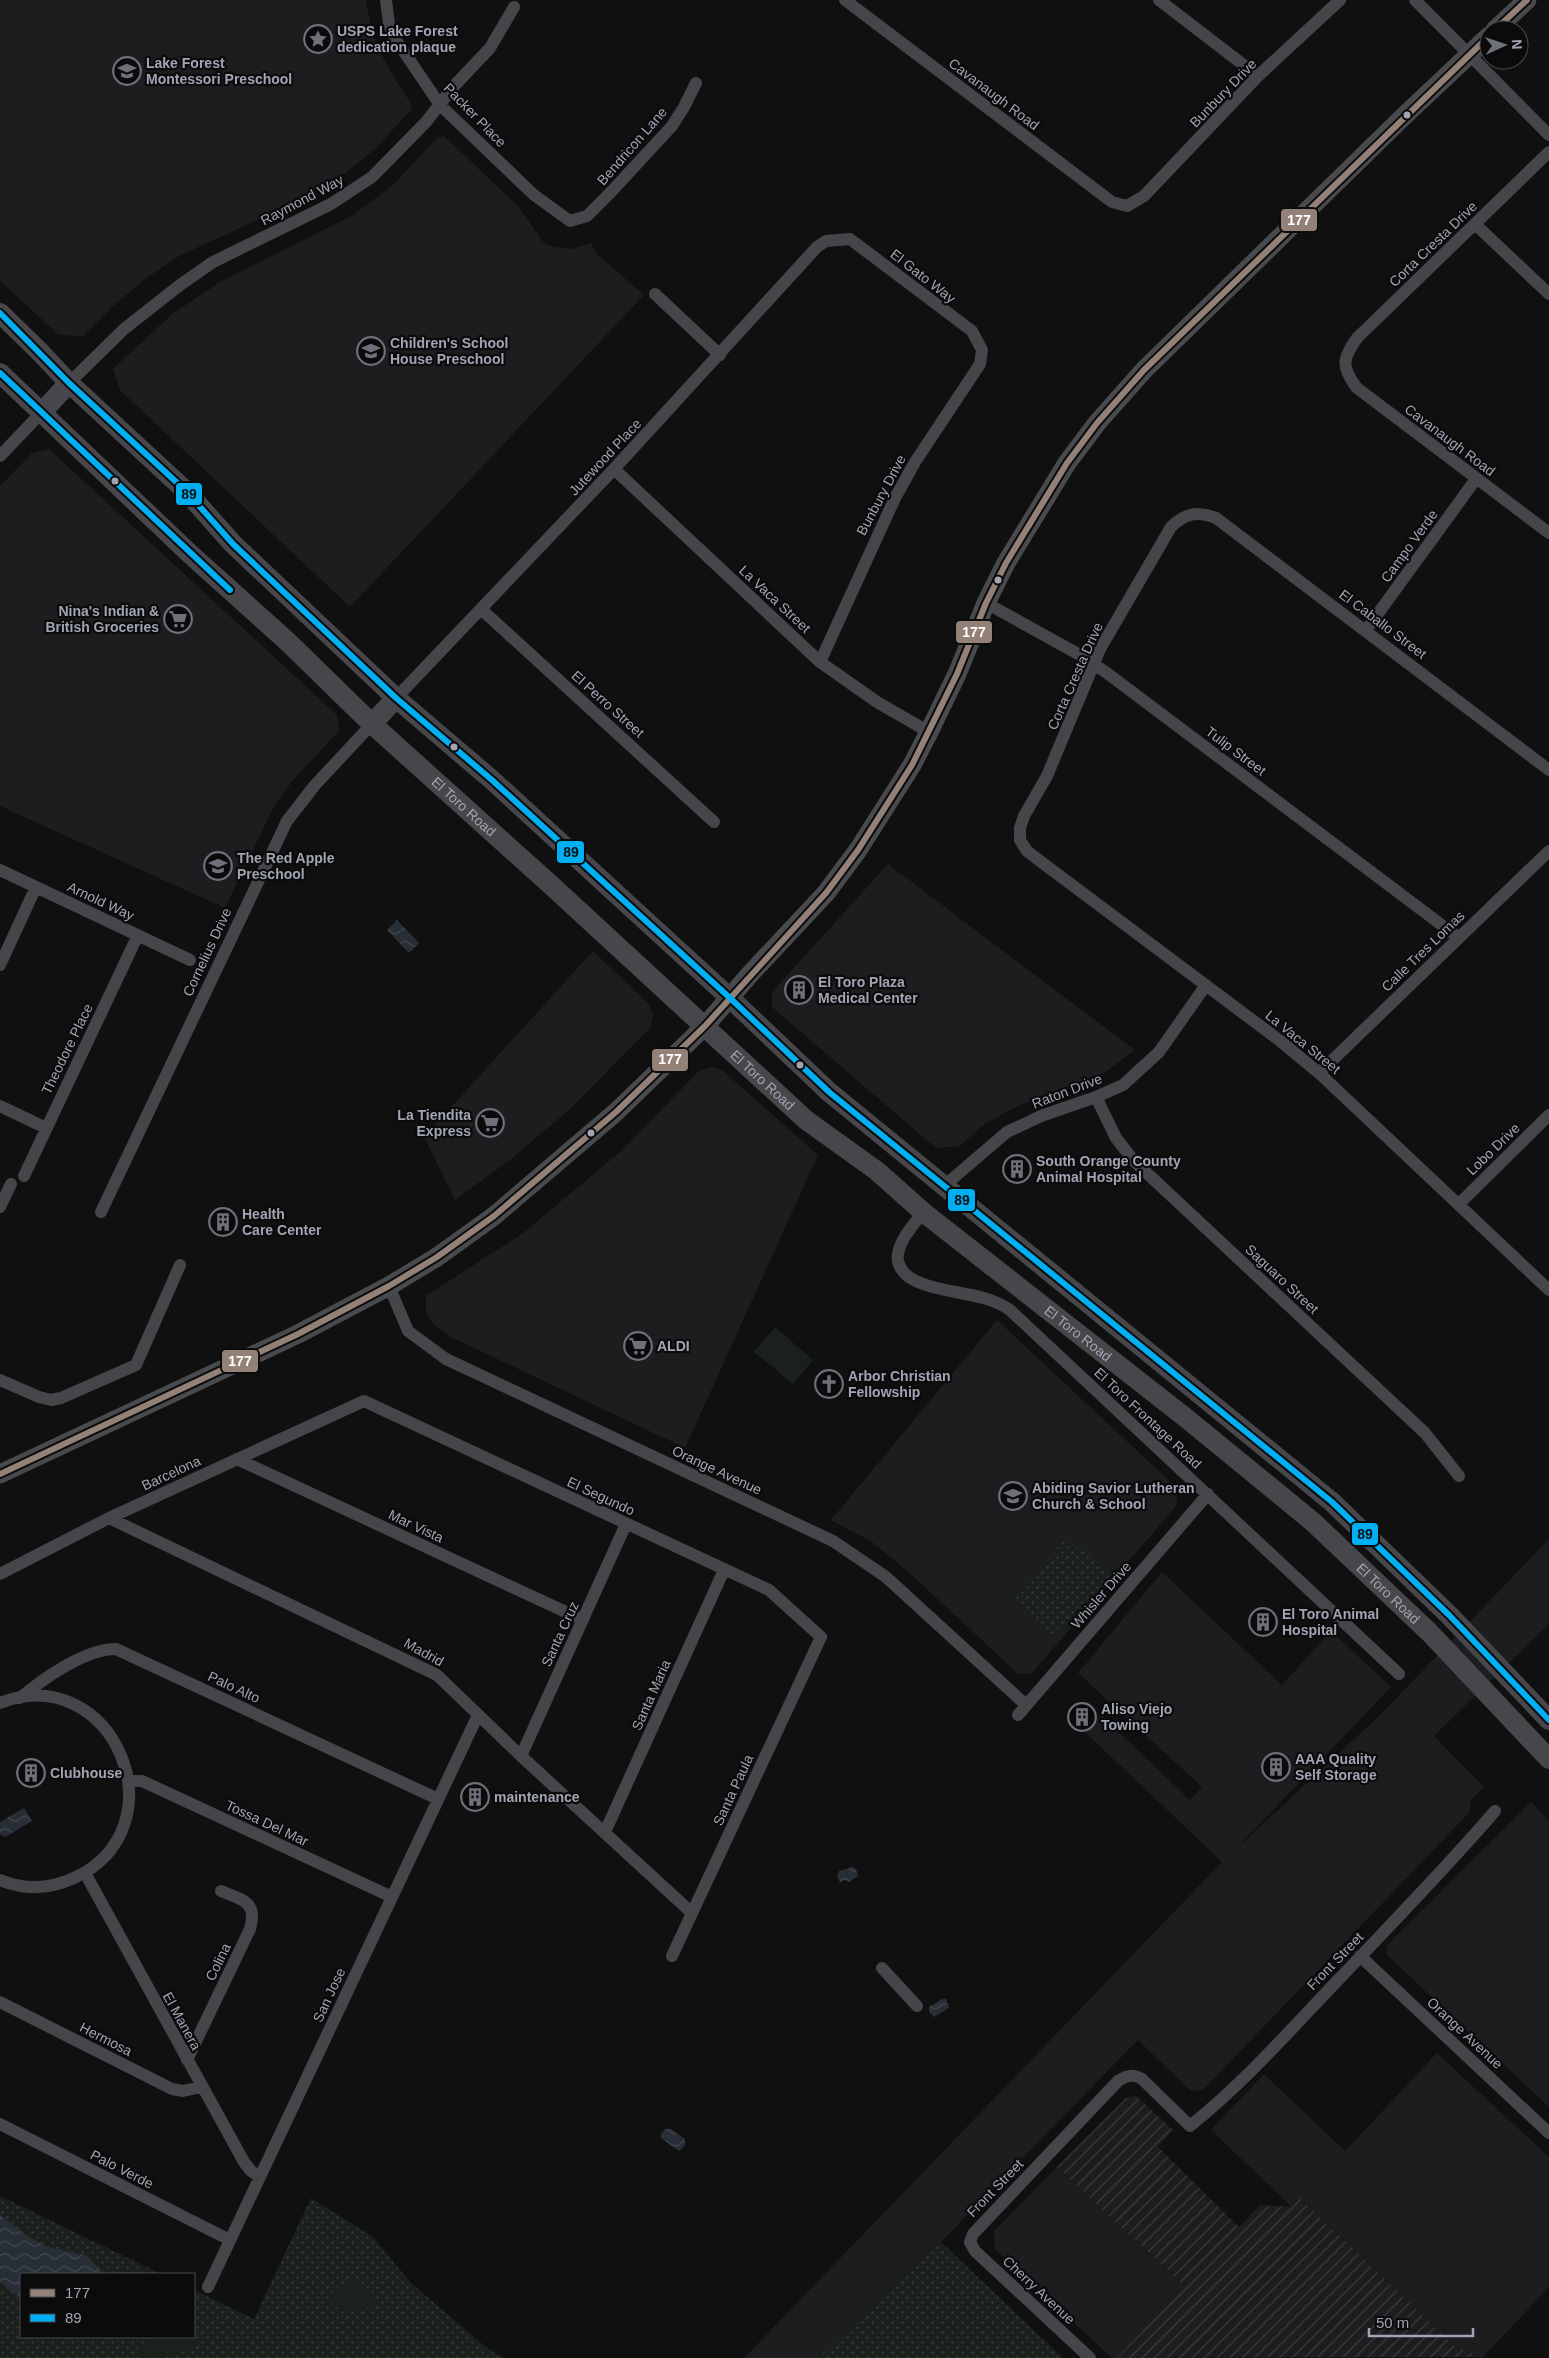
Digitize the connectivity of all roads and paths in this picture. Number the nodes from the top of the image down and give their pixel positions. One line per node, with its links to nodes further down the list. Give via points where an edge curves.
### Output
1 (386, 0): 13 (street, Packer Place, via 394,37)
2 (845, 0): 16 (street, Cavanaugh Road, via 1112,202)
3 (1159, 0): 11 (street)
4 (1340, 0): 11 (street, Bunbury Drive)
5 (1415, 0): 10 (street)
6 (1527, 0): 8 (main road)
7 (514, 7): 13 (street, Raymond Way, via 490,48)
8 (1506, 20)
9 (1479, 46): 10 (main road)
10 (1469, 55): 14 (street); 34 (main road, via 1144,370 1097,423 1066,463)
11 (1258, 76): 16 (street, Bunbury Drive, via 1144,196)
12 (696, 83): 17 (street, Bendricon Lane, via 672,126 611,192)
13 (440, 105): 17 (street, Packer Place, via 534,195 570,221); 27 (street, Raymond Way, via 372,177 331,204 213,262 124,329)
14 (1549, 135)
15 (1549, 152): 18 (street, Corta Cresta Drive)
16 (1127, 206)
17 (579, 220)
18 (1476, 225): 21 (street); 25 (street, Corta Cresta Drive, via 1357,338 1349,348)
19 (836, 239): 23 (street, El Gato Way, via 850,239 972,331); 24 (street, Jutewood Place, via 817,247)
20 (656, 294): 24 (street)
21 (1549, 294)
22 (0, 313): 27 (main road, El Toro Road)
23 (982, 350): 37 (street, Bunbury Drive, via 980,364 895,498)
24 (720, 355): 30 (street, Jutewood Place)
25 (1345, 362): 31 (street, Cavanaugh Road, via 1348,376 1357,388)
26 (0, 373): 28 (main road, El Toro Road)
27 (69, 383): 28 (main road); 39 (main road, El Toro Road, via 186,491 233,544)
28 (41, 413): 29 (street); 40 (main road, El Toro Road)
29 (0, 456)
30 (614, 469): 35 (street, Jutewood Place); 37 (street, La Vaca Street)
31 (1476, 479): 33 (street, Cavanaugh Road); 36 (street, Campo Verde)
32 (1194, 513): 36 (street, El Caballo Street, via 1216,518); 38 (street, Corta Cresta Drive, via 1184,516 1171,528)
33 (1549, 533)
34 (986, 603): 38 (street, Tulip Street, via 1062,644); 41 (main road)
35 (481, 609): 39 (street, Jutewood Place); 43 (street, El Perro Street)
36 (1366, 630): 42 (street, El Caballo Street)
37 (820, 662): 41 (street, La Vaca Street, via 877,702)
38 (1093, 665): 44 (street, Corta Cresta Drive, via 1047,776 1024,816); 49 (street, Tulip Street)
39 (396, 698): 40 (main road); 53 (main road, El Toro Road, via 492,780)
40 (372, 724): 54 (main road, El Toro Road); 65 (street, Cornelius Drive, via 315,785 287,821)
41 (929, 732): 53 (main road, via 892,796 832,886)
42 (1549, 770)
43 (714, 822)
44 (1020, 840): 52 (street, La Vaca Street, via 1027,851)
45 (1549, 851): 49 (street, Calle Tres Lomas)
46 (0, 870): 47 (street, Arnold Way)
47 (36, 887): 48 (street, Arnold Way); 51 (street)
48 (138, 935): 50 (street, Arnold Way); 59 (street, Theodore Place)
49 (1459, 938): 55 (street, Calle Tres Lomas)
50 (190, 960)
51 (0, 965)
52 (1206, 985): 55 (street, La Vaca Street); 56 (street, Raton Drive, via 1159,1052 1122,1085)
53 (730, 998): 54 (main road); 62 (main road, El Toro Road, via 829,1092)
54 (706, 1026): 66 (main road, El Toro Road, via 806,1120 877,1172); 68 (main road, via 616,1112 500,1211 436,1258)
55 (1319, 1073): 63 (street, La Vaca Street)
56 (1096, 1097): 62 (street, Raton Drive, via 1040,1116 1007,1132); 74 (street, Saguaro Street, via 1116,1138 1134,1161 1425,1433)
57 (0, 1106): 59 (street)
58 (1549, 1115): 63 (street, Lobo Drive)
59 (46, 1128): 60 (street, Theodore Place)
60 (24, 1176)
61 (11, 1184): 64 (street)
62 (944, 1186): 66 (main road); 88 (main road, El Toro Road, via 1332,1502 1449,1615)
63 (1459, 1204): 69 (street, La Vaca Street)
64 (0, 1207)
65 (101, 1212)
66 (923, 1212): 75 (street, El Toro Frontage Road, via 898,1252 904,1274 920,1282 996,1302 1010,1310); 90 (main road, El Toro Road, via 1313,1522 1430,1633)
67 (180, 1265): 70 (street, via 136,1364 51,1400)
68 (389, 1286): 73 (main road, via 298,1334); 85 (street, Orange Avenue, via 408,1331 446,1359 833,1541 886,1576)
69 (1549, 1290)
70 (0, 1380)
71 (358, 1403): 72 (street, Barcelona); 77 (street, El Segundo, via 371,1404)
72 (238, 1459): 76 (street, Barcelona); 80 (street, Mar Vista)
73 (0, 1474)
74 (1459, 1476)
75 (1208, 1494): 82 (street, El Toro Frontage Road); 85 (street, Whisler Drive)
76 (109, 1518): 79 (street, Barcelona); 86 (street, Madrid, via 426,1668 438,1675)
77 (626, 1524): 78 (street, El Segundo); 80 (street, Santa Cruz)
78 (724, 1570): 81 (street, El Segundo, via 769,1590); 94 (street, Santa Maria)
79 (0, 1574)
80 (583, 1620): 89 (street, Santa Cruz)
81 (821, 1637): 99 (street, Santa Paula)
82 (1399, 1674)
83 (20, 1698): 84 (street); 91 (street, via 36,1696 65,1702 92,1716 104,1726 117,1745); 92 (street, Palo Alto, via 44,1678 94,1653 116,1649)
84 (0, 1703)
85 (1026, 1705): 87 (street, Whisler Drive)
86 (478, 1715): 89 (street, Madrid); 92 (street, San Jose)
87 (1018, 1715)
88 (1549, 1720)
89 (520, 1756): 94 (street, Madrid)
90 (1549, 1759)
91 (129, 1781): 95 (street, via 128,1812 120,1833 108,1853); 98 (street, Tossa Del Mar, via 142,1781)
92 (438, 1799): 98 (street, San Jose)
93 (1496, 1810): 101 (street, Front Street, via 1459,1854)
94 (605, 1832): 99 (street, Madrid)
95 (85, 1873): 96 (street, via 62,1884 38,1888); 105 (street, El Manera)
96 (0, 1880)
97 (221, 1891): 105 (street, Colina, via 249,1904 253,1919)
98 (392, 1897): 109 (street, San Jose)
99 (692, 1913): 100 (street, Santa Paula)
100 (672, 1956)
101 (1360, 1956): 108 (street, Orange Avenue); 111 (street, Front Street, via 1276,2045 1190,2126 1142,2080 1132,2075 1118,2081 978,2226)
102 (882, 1968): 104 (street)
103 (0, 2002): 106 (street, Hermosa, via 172,2089)
104 (917, 2006)
105 (187, 2060): 106 (street, El Manera)
106 (201, 2087): 109 (street, El Manera, via 244,2162)
107 (0, 2124): 110 (street, Palo Verde)
108 (1549, 2133)
109 (260, 2177): 110 (street, San Jose)
110 (230, 2240): 112 (street, San Jose)
111 (970, 2242): 113 (street, Cherry Avenue, via 975,2251)
112 (208, 2287)
113 (1090, 2358)

